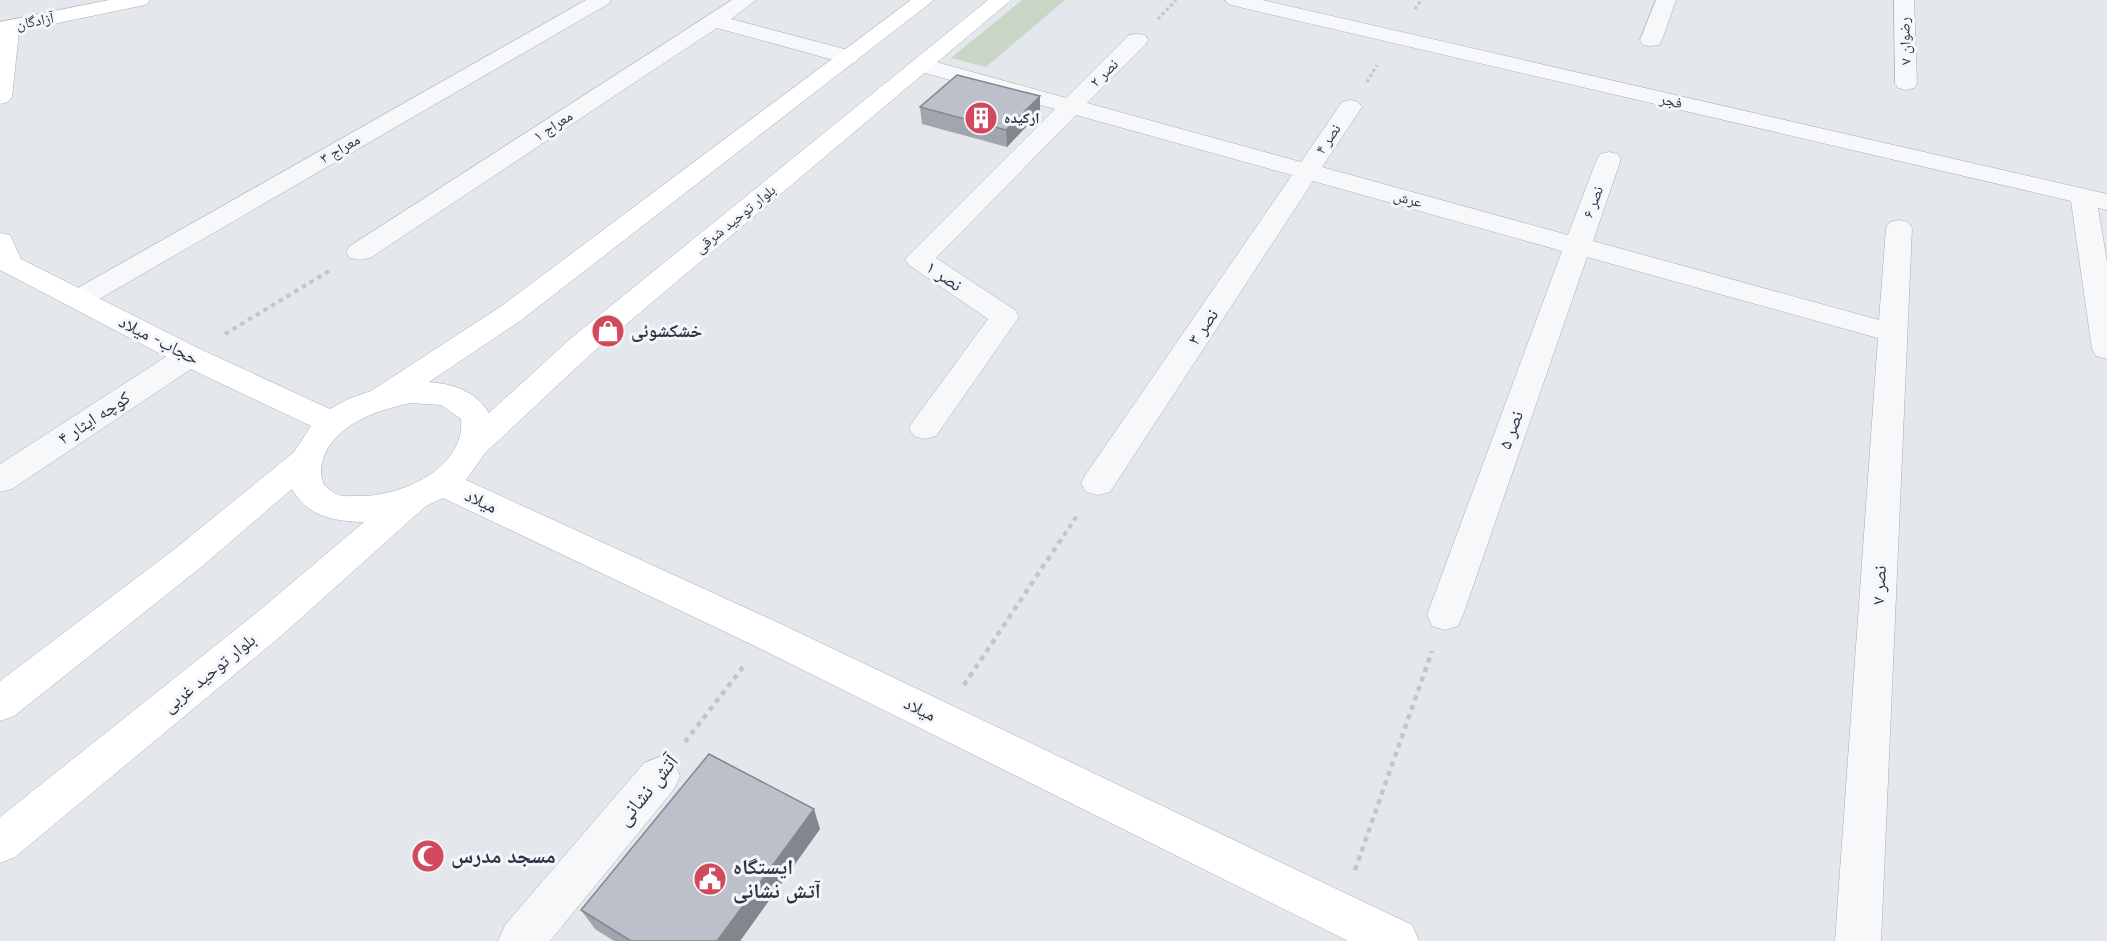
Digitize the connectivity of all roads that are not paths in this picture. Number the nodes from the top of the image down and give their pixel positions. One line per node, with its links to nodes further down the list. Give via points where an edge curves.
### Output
1 (89, 0): 11 (street, آزادگان)
2 (140, 0): 11 (street, آزادگان)
3 (601, 0): 27 (street, معراج ۳)
4 (746, 0): 10 (street, معراج ۱)
5 (924, 0): 14 (street)
6 (1001, 0): 15 (street, بلوار توحید شرقی)
7 (1235, 0): 22 (street, فجر)
8 (1666, 0): 13 (street)
9 (1904, 0): 16 (street, رضوان ۷)
10 (714, 21): 14 (street); 25 (street, معراج ۱)
11 (5, 27): 17 (street)
12 (1137, 40): 18 (street, نصر ۲)
13 (1652, 40)
14 (848, 57): 32 (street, via 510,314)
15 (922, 65): 18 (street, عرش); 35 (street, بلوار توحید شرقی, via 581,346)
16 (1906, 83)
17 (0, 97)
18 (1071, 106): 21 (street, عرش); 34 (street, نصر ۱, via 919,259 1005,316)
19 (1350, 107): 21 (street, نصر ۴)
20 (1609, 159): 24 (street, نصر ۶)
21 (1307, 171): 24 (street, عرش); 38 (street, نصر ۳)
22 (2095, 199): 28 (street)
23 (1899, 228): 29 (street, نصر ۷)
24 (1578, 246): 29 (street, عرش); 40 (street, نصر ۵)
25 (360, 252)
26 (3, 258): 27 (street, حجاب- میلاد)
27 (79, 299): 31 (street, حجاب- میلاد)
28 (2104, 312): 30 (street)
29 (1893, 333): 46 (street, نصر ۷)
30 (2107, 349)
31 (189, 356): 33 (street, حجاب- میلاد); 37 (street, کوچه ایثار ۴)
32 (383, 398): 33 (street); 35 (street, via 411,392 457,399 472,410 478,426)
33 (333, 423): 36 (street, via 315,441)
34 (925, 428)
35 (475, 445): 39 (street, via 463,464)
36 (305, 460): 39 (street, via 303,478 312,494 330,505 384,507); 41 (street, via 188,558)
37 (0, 480)
38 (1098, 483)
39 (428, 490): 43 (street, بلوار توحید غربی); 45 (street, میلاد, via 768,635)
40 (1445, 615)
41 (0, 704)
42 (659, 776): 44 (street, آتش نشانی)
43 (0, 843)
44 (521, 941)
45 (1396, 941)
46 (1858, 941)

